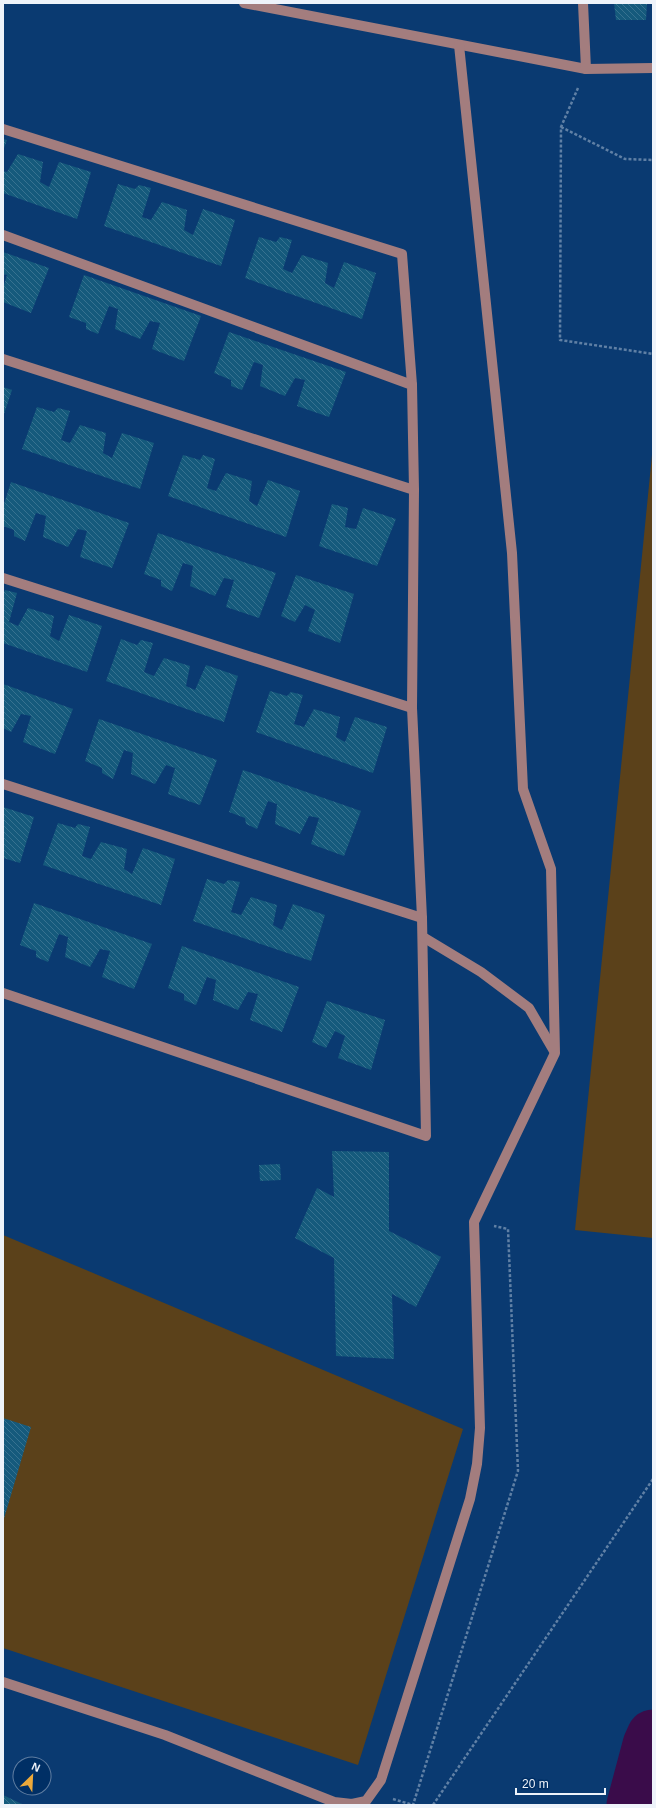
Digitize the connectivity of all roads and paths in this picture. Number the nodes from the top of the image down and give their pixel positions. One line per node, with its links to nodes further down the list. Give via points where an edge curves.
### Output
1 (244, 3): 3 (street)
2 (583, 3): 5 (street)
3 (459, 45): 5 (street); 20 (street, via 512,553 523,789 552,869)
4 (653, 68): 5 (street)
5 (586, 69): 6 (path)
6 (561, 127): 8 (path, via 625,159); 10 (path, via 560,340)
7 (3, 128): 12 (street, via 402,254)
8 (653, 160)
9 (3, 234): 12 (street)
10 (653, 354)
11 (3, 359): 13 (street)
12 (412, 385): 13 (street)
13 (414, 490): 15 (street)
14 (3, 578): 15 (street)
15 (412, 708): 17 (street)
16 (3, 784): 17 (street)
17 (422, 918): 18 (street)
18 (423, 937): 19 (street, via 426,1136); 20 (street, via 481,972 529,1008)
19 (3, 993)
20 (554, 1053): 23 (street, via 474,1222 480,1428 477,1464 470,1499 381,1780)
21 (653, 1480): 24 (path)
22 (3, 1682): 23 (street, via 165,1735 334,1802)
23 (364, 1804)
24 (433, 1805)

